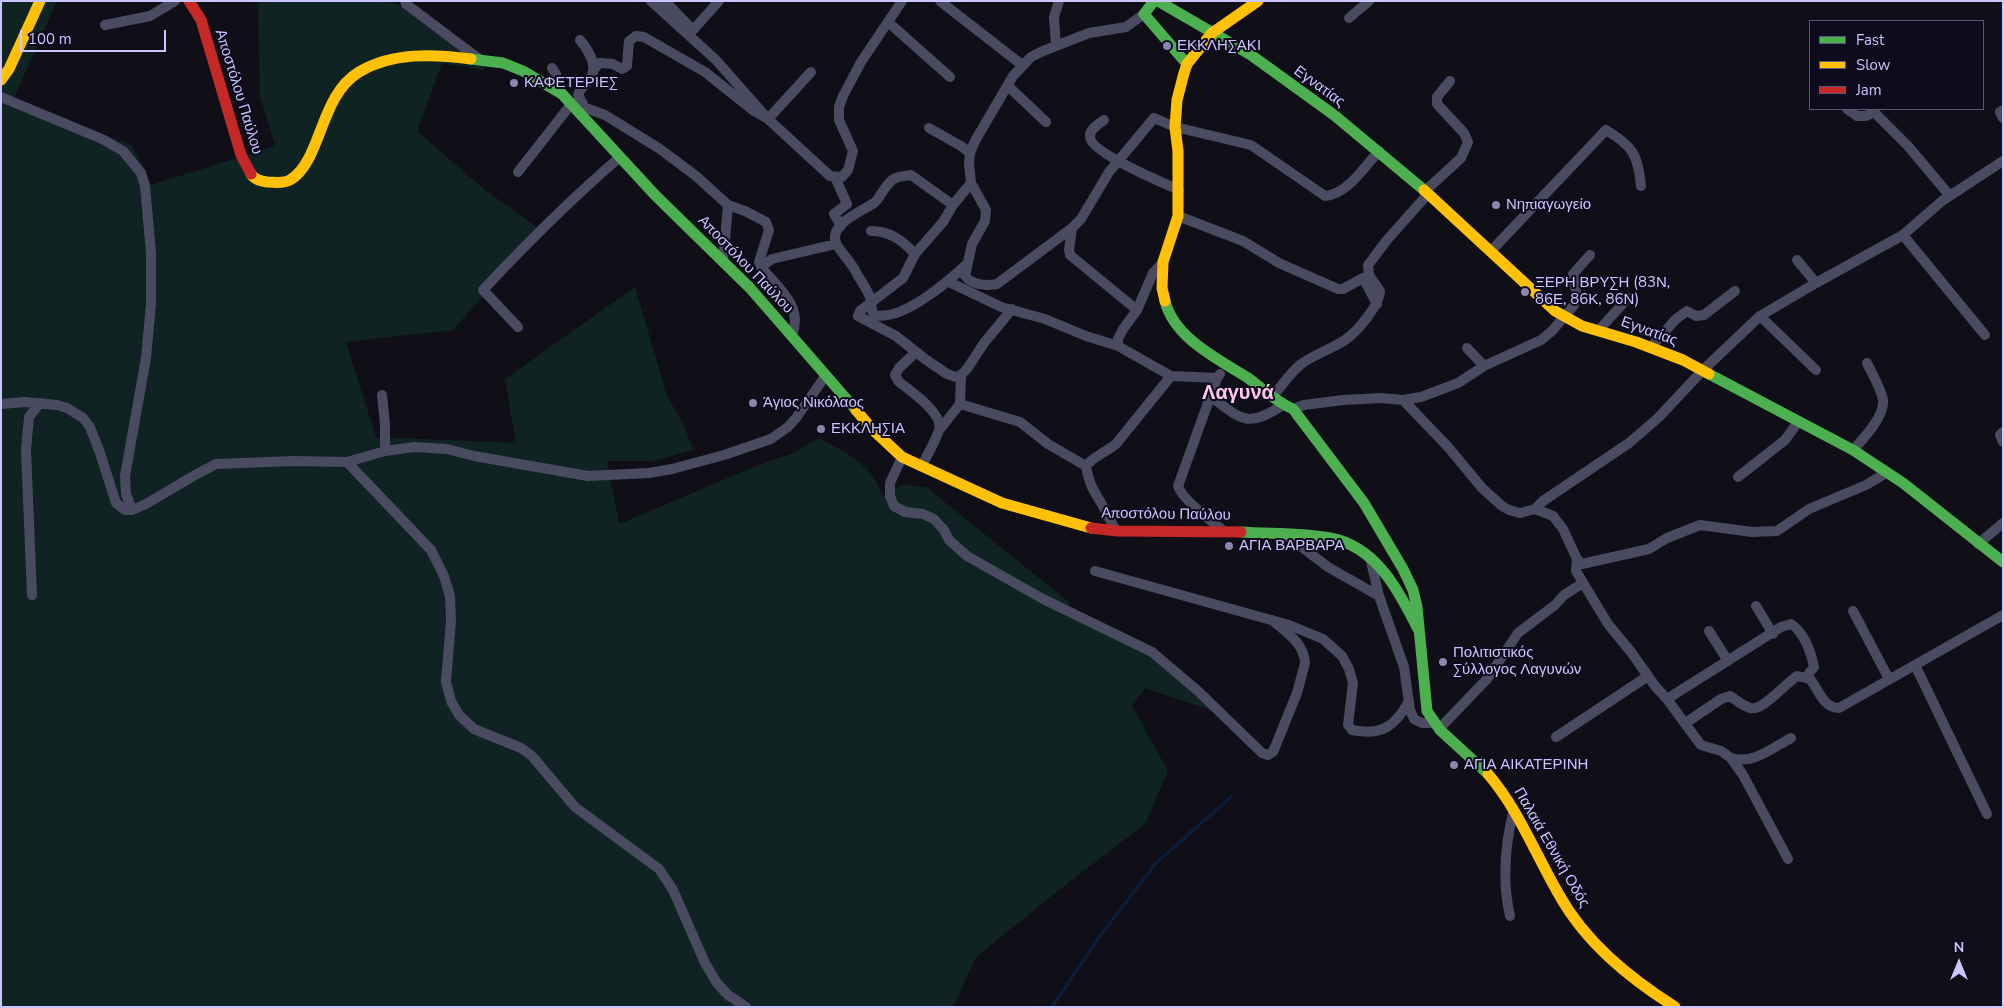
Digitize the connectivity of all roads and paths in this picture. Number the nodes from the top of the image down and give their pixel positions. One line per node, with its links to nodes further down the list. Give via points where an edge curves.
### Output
1 (40, 1): 31 (street)
2 (175, 1): 18 (street, via 150,16)
3 (405, 1): 24 (street)
4 (651, 1): 22 (street)
5 (665, 1): 19 (street)
6 (719, 1): 19 (street)
7 (902, 1): 17 (street)
8 (940, 1): 26 (street)
9 (1059, 1): 23 (street, via 1054,17)
10 (1154, 1): 15 (street)
11 (1158, 1): 20 (street, Εγνατίας)
12 (1258, 1): 20 (street)
13 (1369, 1): 16 (street)
14 (192, 4): 24 (street, Αποστόλου Παύλου, via 201,20 246,168 252,177 267,182 282,183 302,169 336,96 356,74 382,62 414,56)
15 (1144, 14): 23 (street, via 1126,27 1089,33); 25 (street)
16 (1349, 18)
17 (888, 22): 30 (street); 52 (street, via 861,62 839,107 839,120 853,151 848,170)
18 (105, 25)
19 (693, 30): 22 (street)
20 (1212, 33): 25 (street); 46 (street, Εγνατίας, via 1250,55)
21 (580, 40): 28 (street, via 591,56)
22 (702, 46): 41 (street)
23 (1056, 46): 26 (street, via 1031,57)
24 (480, 60): 34 (street, Αποστόλου Παύλου, via 503,63 523,71)
25 (1187, 64): 44 (street, via 1177,100)
26 (1022, 65): 33 (street)
27 (552, 68): 34 (street)
28 (594, 69): 39 (street, via 591,78 578,92); 41 (street, via 600,63 622,69 627,66 630,41 636,36 644,37 705,72 754,112)
29 (811, 72): 41 (street)
30 (950, 77)
31 (1, 80)
32 (1450, 81): 56 (street, via 1437,98 1437,104 1464,133 1468,142 1461,158)
33 (1008, 86): 43 (street); 47 (street)
34 (562, 94): 36 (street, Αποστόλου Παύλου)
35 (1, 98): 126 (street, via 102,138 124,151 141,173 145,186 152,277 146,358 125,476 126,494)
36 (572, 103): 39 (street, Αποστόλου Παύλου); 51 (street)
37 (1848, 110): 57 (street, via 1857,116 1874,112)
38 (2003, 110): 40 (street, via 2000,112)
39 (583, 113): 48 (street, Αποστόλου Παύλου); 59 (street, via 605,115 660,148)
40 (2003, 118)
41 (768, 119): 52 (street, via 830,176)
42 (1104, 120): 50 (street, via 1089,135)
43 (1046, 122)
44 (1175, 127): 46 (street, via 1251,145 1325,196 1343,190); 50 (street, via 1154,118); 55 (street)
45 (929, 128): 47 (street)
46 (1379, 151): 56 (street, Εγνατίας)
47 (970, 153): 53 (street)
48 (620, 157): 72 (street, Αποστόλου Παύλου); 88 (street, via 528,242 483,290)
49 (2003, 161): 57 (street)
50 (1118, 162): 55 (street); 64 (street)
51 (518, 172)
52 (835, 177): 58 (street)
53 (970, 183): 60 (street); 73 (street, via 986,210 985,221 972,244)
54 (1641, 186): 68 (street, via 1640,168 1632,148 1606,130)
55 (1179, 190): 62 (street)
56 (1426, 193): 68 (street, Εγνατίας); 76 (street, via 1372,259)
57 (1950, 196): 66 (street)
58 (847, 204): 61 (street, via 852,198); 63 (street, via 834,214)
59 (728, 205): 72 (street); 75 (street, via 766,222 769,230 759,262)
60 (953, 205): 61 (street, via 911,175 894,177 875,202); 69 (street)
61 (862, 209): 63 (street)
62 (1178, 216): 74 (street); 76 (street, via 1243,241 1279,263 1338,289)
63 (841, 226): 67 (street, via 836,234)
64 (1072, 228): 79 (street); 85 (street, via 1070,256)
65 (870, 231): 69 (street, via 884,231)
66 (1903, 235): 78 (street); 91 (street)
67 (836, 244): 75 (street, via 772,259); 83 (street, via 854,268)
68 (1491, 251): 86 (street, Εγνατίας, via 1540,299)
69 (916, 254): 83 (street, via 903,278)
70 (1590, 255): 86 (street, via 1573,274 1574,304)
71 (1796, 260): 78 (street)
72 (723, 262): 90 (street, Αποστόλου Παύλου)
73 (969, 262): 77 (street); 79 (street, via 965,276 968,280 987,286)
74 (1163, 262): 85 (street, via 1153,273); 98 (street, via 1162,288 1168,312 1187,335)
75 (761, 267): 90 (street, via 790,300 794,318)
76 (1366, 276): 107 (street, via 1380,291 1377,304 1347,339 1298,366)
77 (949, 282): 82 (street); 83 (street, via 890,315 874,316)
78 (1816, 282): 87 (street)
79 (997, 284): 82 (street)
80 (1735, 291): 93 (street, via 1704,315 1696,316 1687,311)
81 (1628, 298): 89 (street)
82 (985, 299): 84 (street)
83 (871, 301): 95 (street, via 858,316 896,336)
84 (1012, 309): 92 (street); 101 (street)
85 (1137, 310): 92 (street, via 1123,329)
86 (1563, 316): 89 (street, Εγνατίας); 97 (street, via 1541,340)
87 (1760, 316): 99 (street); 100 (street)
88 (518, 327)
89 (1598, 331): 93 (street, Εγνατίας)
90 (792, 335): 102 (street, Αποστόλου Παύλου)
91 (1985, 335)
92 (1118, 346): 103 (street)
93 (1651, 347): 99 (street, Εγνατίας)
94 (1467, 348): 97 (street)
95 (916, 352): 101 (street, via 947,374); 114 (street, via 895,375 934,411 940,421)
96 (1867, 363): 117 (street, via 1883,401 1880,414)
97 (1484, 366): 108 (street, via 1445,388)
98 (1227, 367): 104 (street); 107 (street)
99 (1703, 370): 113 (street, Εγνατίας); 125 (street, via 1644,431)
100 (1816, 370)
101 (961, 375): 111 (street)
102 (826, 376): 118 (street, via 788,427 770,439 724,455 650,473 588,476 447,449 414,447); 119 (street, Αποστόλου Παύλου, via 872,429)
103 (1171, 376): 104 (street); 122 (street, via 1116,444 1091,459)
104 (1217, 378): 106 (street)
105 (382, 395): 118 (street)
106 (1210, 396): 112 (street, via 1240,418 1251,420); 129 (street, via 1178,486 1201,514)
107 (1272, 397): 112 (street)
108 (1403, 400): 112 (street, via 1343,400); 125 (street, via 1502,506 1520,513)
109 (40, 403): 110 (street); 126 (street, via 67,408 83,418 90,427 116,503 125,510); 137 (street, via 29,417 26,450)
110 (1, 404)
111 (960, 404): 114 (street); 122 (street, via 1020,422 1054,448)
112 (1288, 407): 143 (street, via 1364,504 1403,569 1413,590)
113 (1798, 422): 117 (street, Εγνατίας); 124 (street, via 1785,440)
114 (940, 429): 121 (street)
115 (2003, 432): 116 (street, via 2000,434)
116 (2003, 442)
117 (1853, 450): 123 (street, Εγνατίας)
118 (385, 452): 120 (street)
119 (902, 457): 121 (street, Αποστόλου Παύλου); 142 (street, via 890,483 894,506 934,519 949,540 967,556 1043,599 1152,652 1268,755 1273,752 1291,710 1305,663 1299,643)
120 (347, 462): 126 (street, via 216,464); 162 (street, via 431,550 444,576 452,621 446,682 459,715 474,728 521,748 574,808 659,869 673,890 717,983)
121 (922, 466): 128 (street, Αποστόλου Παύλου, via 1002,504 1085,527)
122 (1086, 466): 128 (street, via 1089,484)
123 (1886, 473): 131 (street, Εγνατίας, via 1947,516); 133 (street, via 1809,509 1777,531 1752,532 1700,525 1631,554 1582,564)
124 (1738, 477)
125 (1535, 509): 133 (street, via 1553,516)
126 (132, 510)
127 (2003, 523): 131 (street)
128 (1117, 531): 129 (street, Αποστόλου Παύλου)
129 (1224, 531): 130 (street, Αποστόλου Παύλου)
130 (1286, 535): 132 (street, Αποστόλου Παύλου, via 1330,538 1346,542); 138 (street, via 1328,567)
131 (1978, 544): 134 (street, Εγνατίας)
132 (1370, 556): 138 (street); 143 (street, Αποστόλου Παύλου, via 1404,602)
133 (1577, 559): 136 (street, via 1576,571)
134 (2003, 562)
135 (1095, 570): 142 (street)
136 (1583, 583): 148 (street, via 1617,637); 154 (street, via 1518,633 1487,679)
137 (32, 595)
138 (1379, 596): 152 (street, via 1404,667)
139 (1756, 606): 145 (street)
140 (1853, 611): 150 (street)
141 (2003, 615): 147 (street)
142 (1272, 620): 152 (street, via 1323,639 1342,656 1353,683 1348,725 1352,730 1373,732 1384,729 1398,719)
143 (1418, 629): 154 (street, via 1427,711)
144 (1709, 631): 146 (street)
145 (1773, 634): 146 (street); 149 (street, via 1791,624 1797,628 1812,653 1814,667)
146 (1728, 660): 151 (street)
147 (1915, 665): 150 (street); 159 (street)
148 (1648, 676): 151 (street); 155 (street)
149 (1806, 677): 150 (street, via 1832,708 1845,706); 153 (street, via 1797,676 1756,710 1730,696 1721,698)
150 (1889, 679)
151 (1667, 698): 153 (street)
152 (1409, 702): 154 (street, via 1414,719)
153 (1686, 725): 157 (street, via 1701,745)
154 (1436, 726): 158 (street, Παλαιά Εθνική Οδός, via 1457,748 1482,766)
155 (1556, 737)
156 (1791, 738): 157 (street, via 1752,759 1740,761)
157 (1731, 758): 160 (street, via 1743,774)
158 (1514, 809): 161 (street, via 1507,838 1505,898); 163 (street, Παλαιά Εθνική Οδός, via 1558,894 1581,927 1605,954 1647,989)
159 (1987, 814)
160 (1788, 859)
161 (1510, 916)
162 (746, 1007)
163 (1675, 1007)

